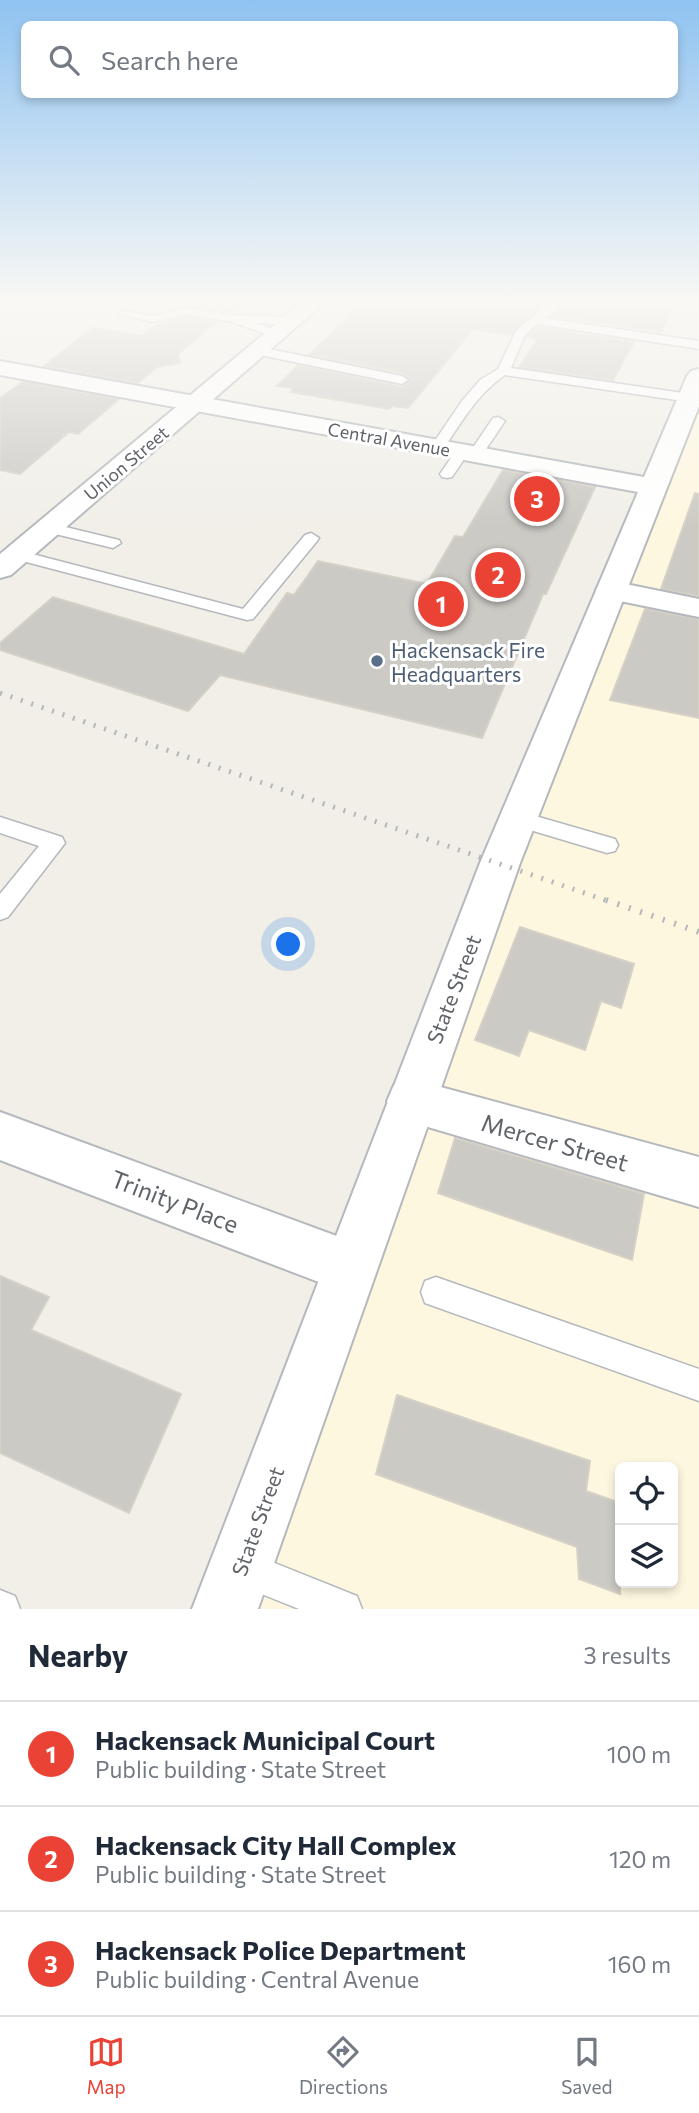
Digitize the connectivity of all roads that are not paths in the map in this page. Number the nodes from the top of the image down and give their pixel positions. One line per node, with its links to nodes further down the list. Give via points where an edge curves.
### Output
1 (50, 377): 8 (street, Central Avenue)
2 (228, 377): 8 (street, Union Street)
3 (394, 377): 6 (lane)
4 (494, 377): 10 (lane, via 467,404)
5 (550, 377): 7 (lane)
6 (402, 380)
7 (694, 396): 12 (street, State Street)
8 (197, 404): 10 (street, Central Avenue); 13 (street, Union Street)
9 (498, 421): 10 (lane)
10 (458, 452): 11 (lane); 12 (street, Central Avenue)
11 (447, 474)
12 (653, 487): 17 (street, State Street)
13 (49, 528): 15 (lane); 16 (street, Union Street)
14 (311, 538): 16 (lane, via 247,615)
15 (113, 543)
16 (8, 562)
17 (611, 590): 18 (street); 19 (street, State Street)
18 (699, 608)
19 (518, 819): 21 (lane); 23 (street, State Street)
20 (0, 825): 22 (lane, via 54,843)
21 (607, 845)
22 (0, 911)
23 (411, 1101): 25 (street, Mercer Street); 26 (street, State Street)
24 (0, 1136): 26 (street, Trinity Place)
25 (699, 1182)
26 (350, 1267): 29 (street, State Street)
27 (436, 1292): 28 (lane)
28 (699, 1385)
29 (232, 1588): 30 (lane)
30 (344, 1609)

